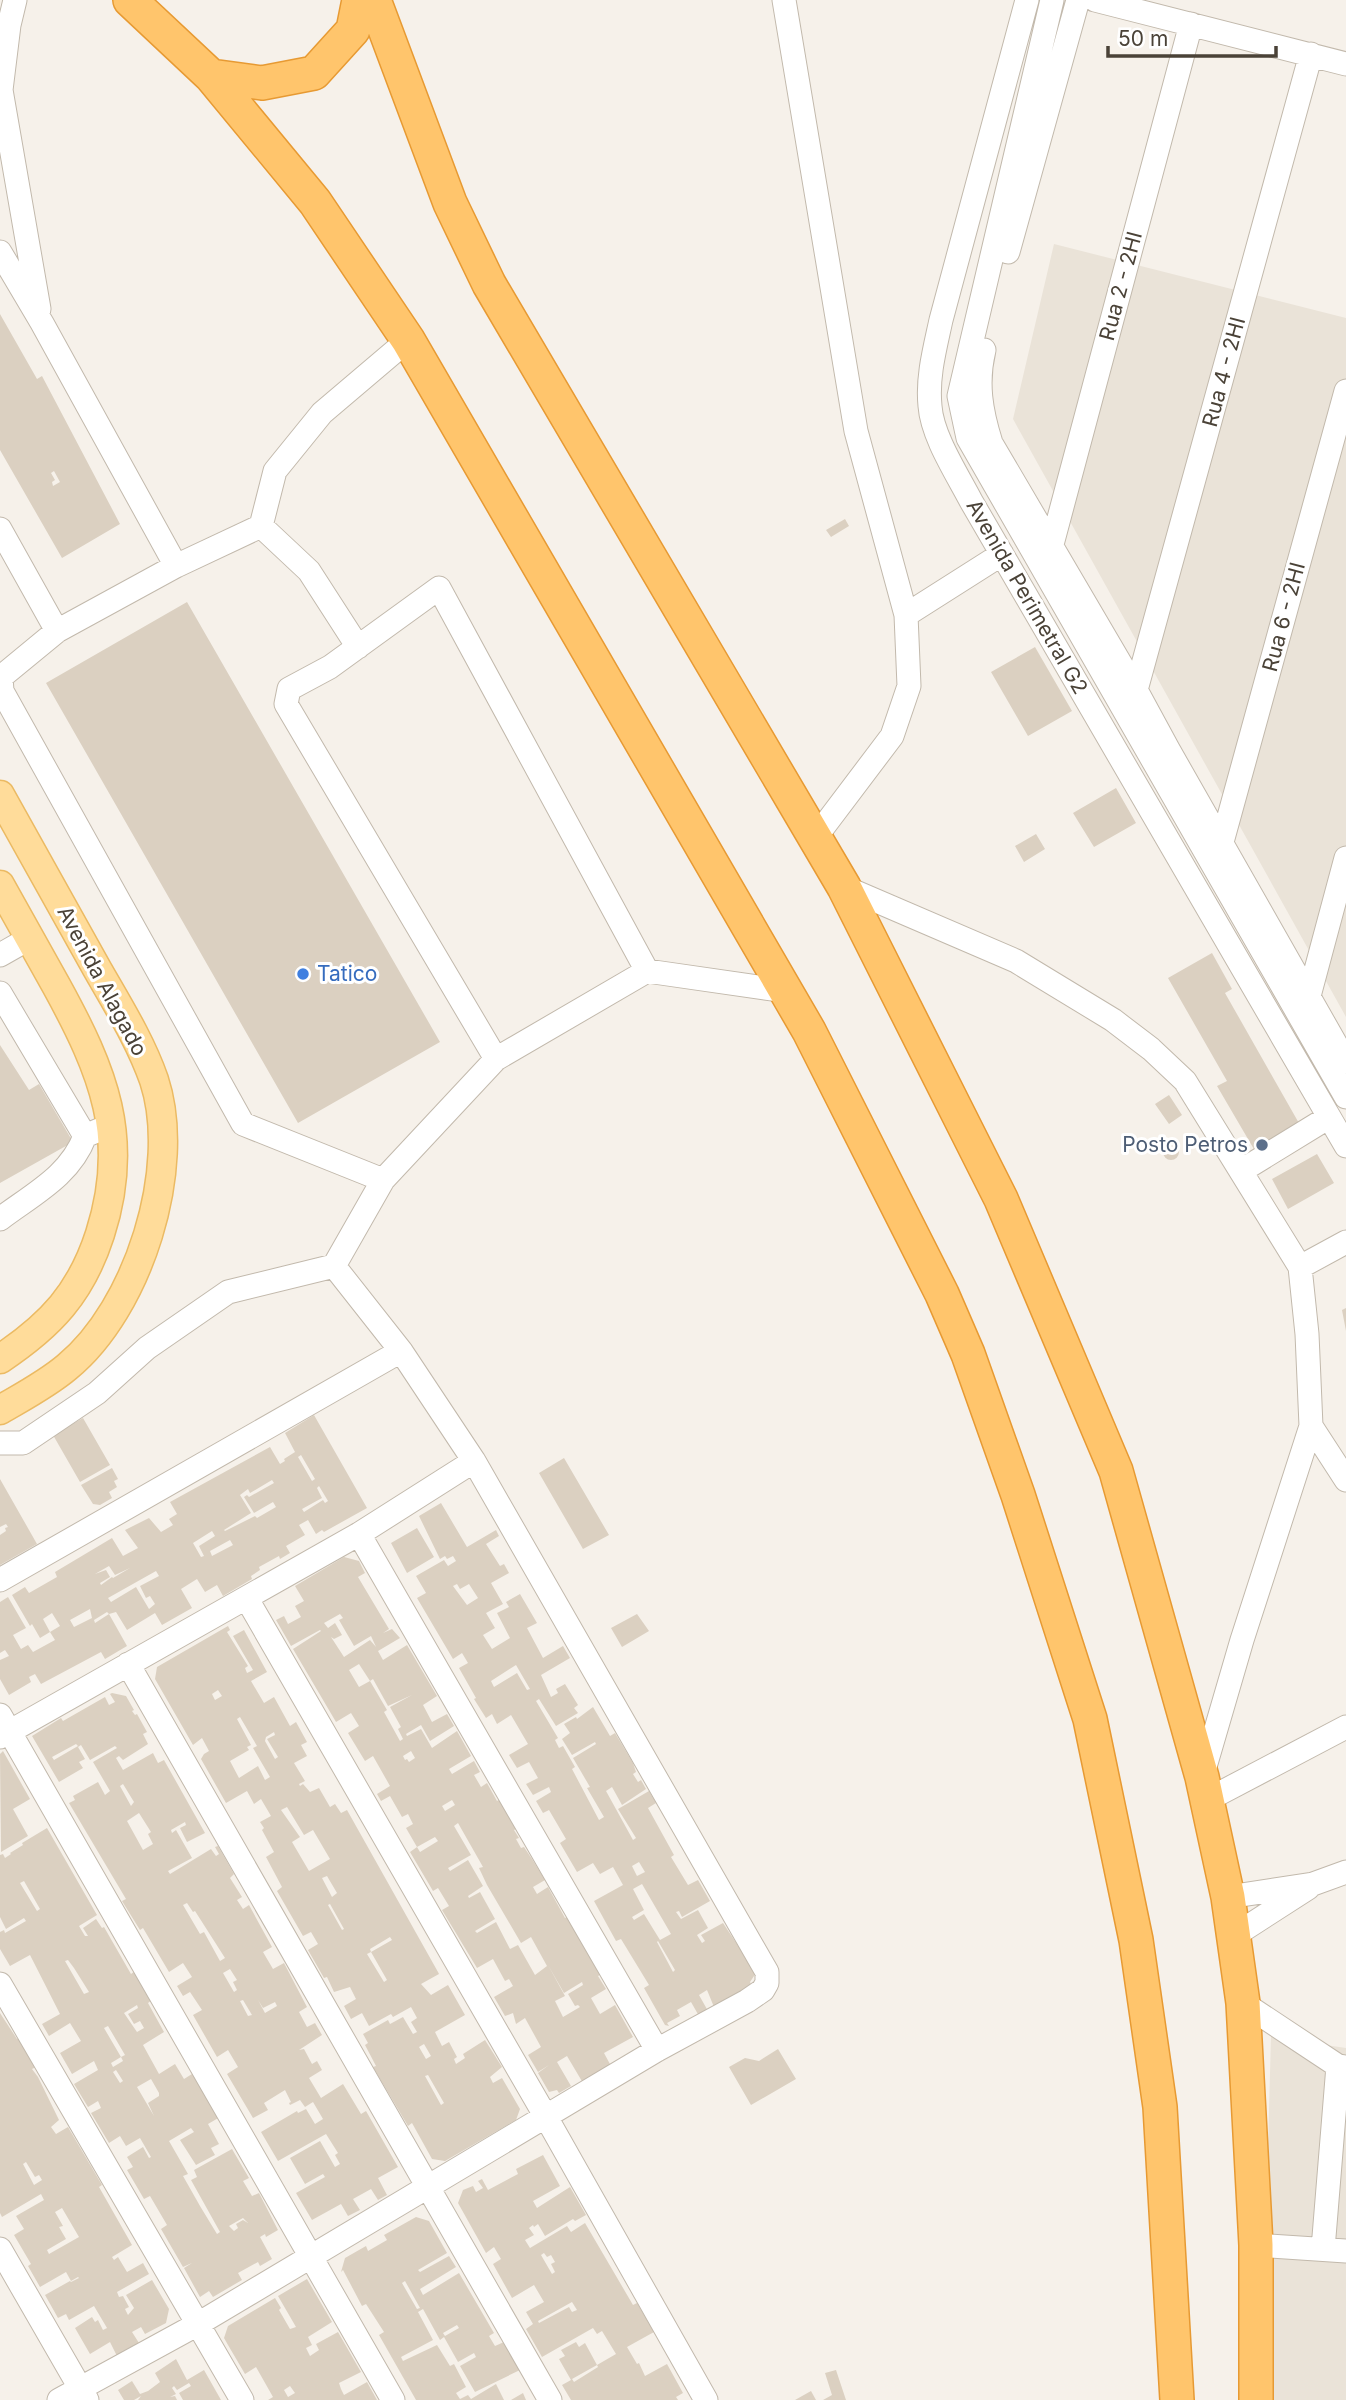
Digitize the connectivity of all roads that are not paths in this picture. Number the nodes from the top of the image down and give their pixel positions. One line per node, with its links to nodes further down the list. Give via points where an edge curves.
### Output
1 (15, 0): 15 (street, via 1,90)
2 (130, 0): 13 (highway)
3 (359, 0): 13 (highway, via 353,30 314,73 262,83)
4 (374, 0): 32 (highway, via 450,203 489,284)
5 (784, 0): 23 (street, via 856,431)
6 (1027, 0): 21 (street, Avenida Perimetral G2, via 941,320 930,386 937,434)
7 (1052, 0): 27 (street, via 959,396 968,438)
8 (1078, 0): 20 (street, via 993,306 979,387 991,443)
9 (1095, 0): 10 (street)
10 (1191, 24): 11 (street); 20 (street, Rua 2 - 2HI)
11 (1311, 54): 12 (street); 26 (street, Rua 4 - 2HI)
12 (1346, 64)
13 (211, 76): 16 (highway, via 315,202)
14 (0, 252): 15 (street)
15 (42, 323): 22 (street)
16 (408, 340): 18 (street, via 322,413 275,471); 40 (highway)
17 (1346, 391): 33 (street, Rua 6 - 2HI)
18 (261, 526): 22 (street); 25 (street, via 309,571)
19 (0, 529): 24 (street)
20 (1051, 548): 26 (street)
21 (1002, 554): 23 (street); 28 (street, Avenida Perimetral G2)
22 (176, 566): 24 (street)
23 (906, 615): 32 (street, via 909,686 892,736)
24 (57, 631): 51 (street, via 1,677 2,691 243,1124)
25 (358, 647): 39 (street, via 439,588); 43 (street, via 289,689 286,704)
26 (1136, 690): 27 (street)
27 (1160, 754): 28 (street); 30 (street)
28 (1128, 772): 31 (street, Avenida Perimetral G2)
29 (0, 795): 58 (main road, Avenida Alagado, via 136,1036 155,1082 162,1155 142,1258 98,1336 68,1367)
30 (1190, 806): 31 (street); 33 (street); 45 (street)
31 (1160, 825): 46 (street, Avenida Perimetral G2)
32 (815, 838): 36 (highway)
33 (1222, 842): 42 (street)
34 (1346, 859): 42 (street)
35 (0, 885): 37 (main road, Avenida Alagado)
36 (844, 887): 50 (street, via 1016,961 1113,1020 1185,1081); 69 (highway, via 1001,1199 1116,1471)
37 (30, 938): 38 (street); 47 (main road, Avenida Alagado, via 86,1041)
38 (0, 955)
39 (647, 971): 40 (street); 43 (street)
40 (786, 991): 91 (highway, via 936,1282 968,1354 1090,1718 1136,1940 1160,2107)
41 (0, 993): 48 (street)
42 (1309, 996): 44 (street)
43 (496, 1059): 51 (street)
44 (1346, 1062)
45 (1346, 1097)
46 (1329, 1117): 49 (street, Avenida Perimetral G2); 50 (street)
47 (111, 1124): 48 (street); 57 (main road, Avenida Alagado, via 110,1194 84,1276 44,1326)
48 (85, 1136): 52 (street, via 78,1155 63,1173)
49 (1346, 1146)
50 (1241, 1171): 55 (street)
51 (383, 1180): 54 (street)
52 (0, 1219)
53 (1346, 1242): 55 (street)
54 (334, 1266): 56 (street); 60 (street, via 229,1292 147,1348 97,1394 23,1443)
55 (1300, 1267): 59 (street)
56 (401, 1351): 61 (street); 64 (street)
57 (0, 1359)
58 (0, 1410)
59 (1311, 1426): 62 (street); 69 (street, via 1242,1640)
60 (0, 1443)
61 (474, 1461): 63 (street); 76 (street, via 767,1972 767,1983 755,1995)
62 (1346, 1480)
63 (359, 1534): 65 (street); 76 (street)
64 (0, 1580)
65 (247, 1599): 66 (street); 78 (street)
66 (128, 1664): 68 (street); 79 (street)
67 (1346, 1727): 69 (street)
68 (3, 1728): 83 (street)
69 (1205, 1788): 72 (highway)
70 (1346, 1872): 71 (street)
71 (1313, 1884): 72 (street); 73 (street)
72 (1228, 1897): 73 (highway)
73 (1232, 1937): 75 (highway)
74 (0, 1984): 84 (street)
75 (1243, 2003): 77 (street); 80 (highway)
76 (657, 2050): 78 (street)
77 (1342, 2067): 82 (street)
78 (546, 2117): 79 (street); 90 (street)
79 (429, 2187): 83 (street); 89 (street)
80 (1255, 2245): 82 (street); 92 (highway)
81 (0, 2249): 85 (street)
82 (1335, 2250)
83 (309, 2256): 84 (street); 88 (street)
84 (198, 2324): 85 (street); 87 (street)
85 (84, 2394): 86 (street)
86 (59, 2400)
87 (242, 2400)
88 (393, 2400)
89 (550, 2400)
90 (706, 2400)
91 (1177, 2400)
92 (1255, 2400)

